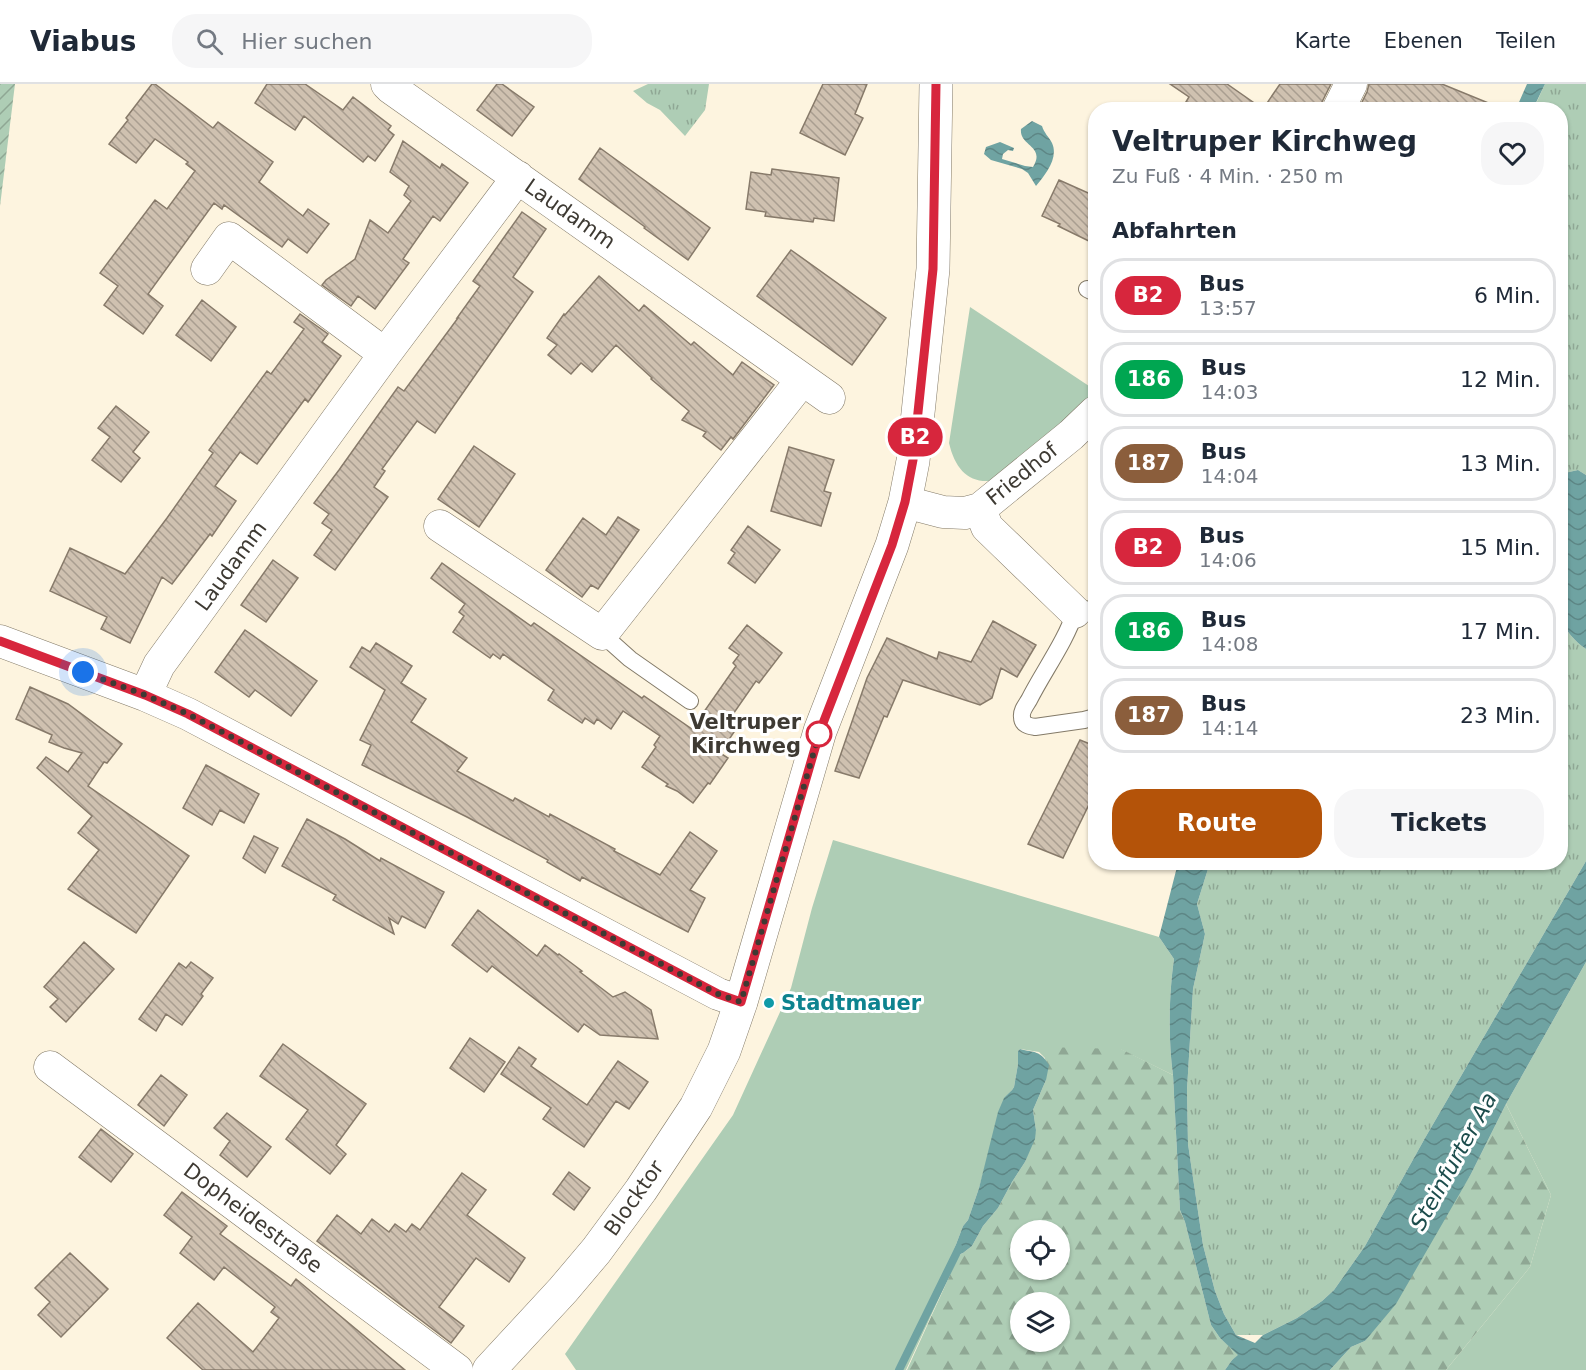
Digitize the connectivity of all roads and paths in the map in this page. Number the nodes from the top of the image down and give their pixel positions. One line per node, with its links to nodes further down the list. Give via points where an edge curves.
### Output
1 (387, 84): 5 (street)
2 (936, 84): 11 (main road, Blocktor, via 933,269)
3 (1351, 84): 4 (street)
4 (1342, 102)
5 (518, 177): 7 (street, Laudamm); 8 (street, Laudamm)
6 (207, 269): 7 (street, via 229,238)
7 (385, 354): 17 (street, Laudamm, via 159,665)
8 (802, 380): 9 (street, Laudamm); 15 (street)
9 (829, 398)
10 (1088, 419): 12 (street, Friedhof)
11 (905, 502): 12 (street, Friedhof, via 943,512); 20 (main road, Blocktor, via 820,731)
12 (980, 509): 14 (street, via 987,527)
13 (440, 526): 15 (street)
14 (1085, 610): 19 (lane, via 1070,627 1036,685 1022,718 1024,724 1035,727)
15 (602, 634): 18 (lane)
16 (0, 641): 17 (street)
17 (145, 695): 20 (street, via 188,714 718,994)
18 (690, 701)
19 (1088, 719)
20 (741, 1002): 23 (main road, Blocktor, via 724,1051 696,1107 641,1190 596,1251)
21 (50, 1066): 22 (street, Dopheidestraße)
22 (457, 1370)
23 (489, 1370)

